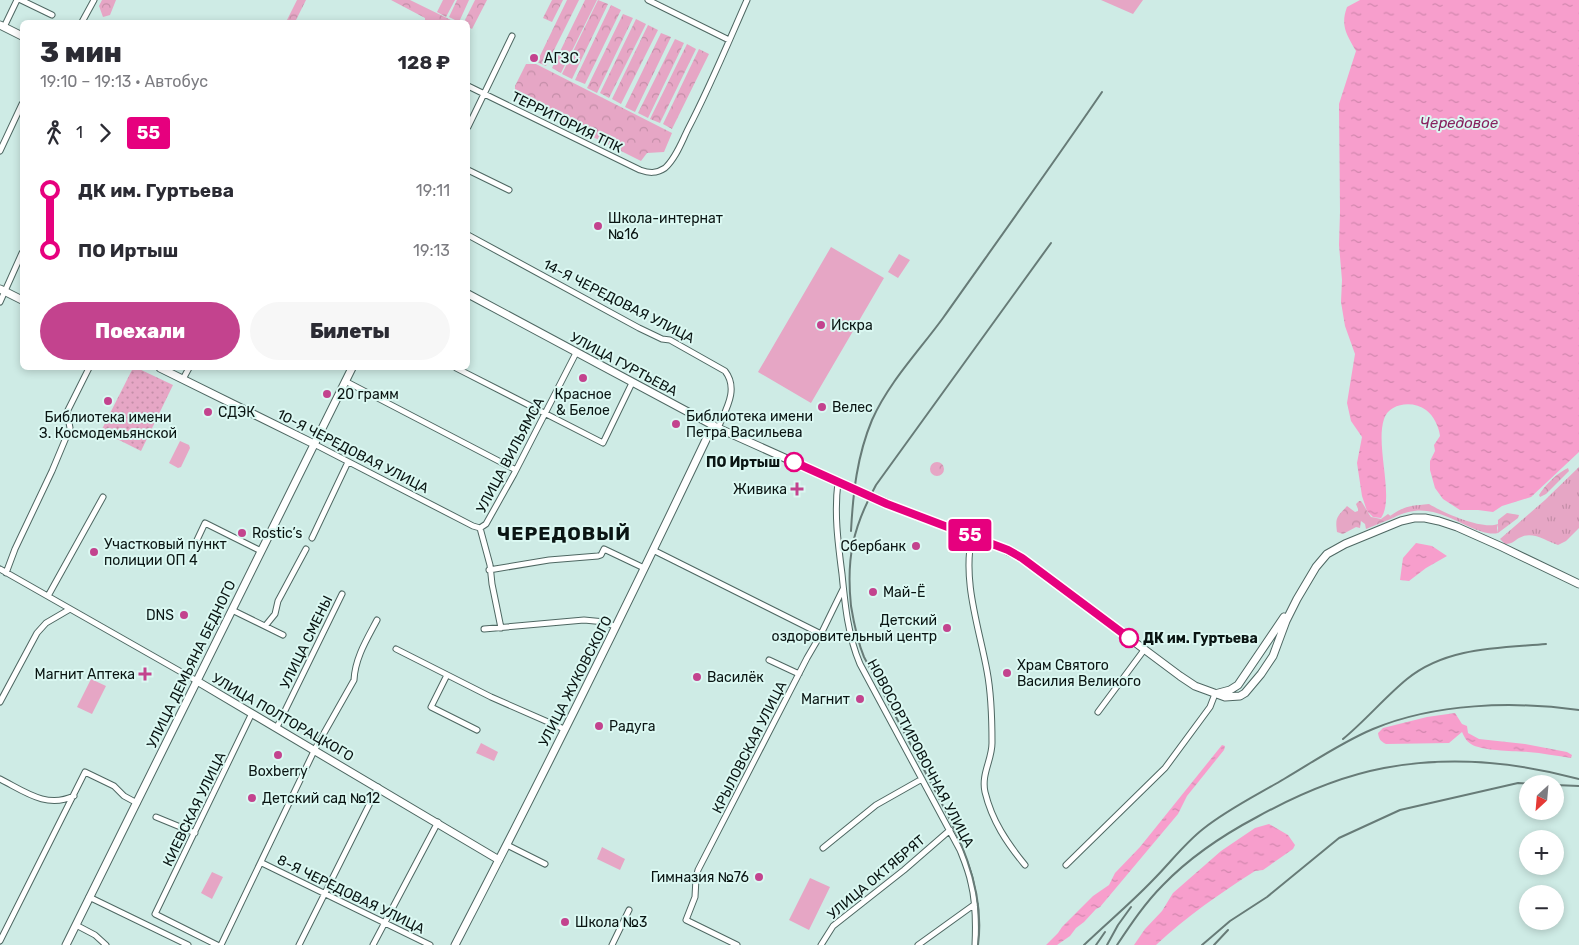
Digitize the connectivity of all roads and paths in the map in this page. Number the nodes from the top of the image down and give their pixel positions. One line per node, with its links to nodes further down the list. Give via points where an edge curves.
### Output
1 (19, 0): 5 (street); 7 (street)
2 (94, 0): 6 (street)
3 (648, 0): 10 (street)
4 (747, 0): 10 (street)
5 (52, 16)
6 (83, 20)
7 (2, 26): 8 (main road)
8 (20, 35)
9 (512, 36): 12 (street)
10 (729, 40): 12 (street, ТЕРРИТОРИЯ ТПК, via 682,140 670,162 658,172 640,170)
11 (470, 87): 12 (street, ТЕРРИТОРИЯ ТПК)
12 (483, 94): 14 (street)
13 (20, 108): 15 (street)
14 (470, 123)
15 (0, 151)
16 (470, 171): 17 (street)
17 (509, 190)
18 (470, 236): 30 (street, 14-Я ЧЕРЕДОВАЯ УЛИЦА, via 639,328 670,340 725,371)
19 (20, 256): 20 (street)
20 (3, 290): 22 (main road); 23 (street)
21 (470, 295): 24 (main road, УЛИЦА ГУРТЬЕВА)
22 (20, 299)
23 (0, 302)
24 (576, 353): 33 (main road, УЛИЦА ГУРТЬЕВА); 34 (street, УЛИЦА ВИЛЬЯМСА)
25 (88, 370): 51 (street, via 67,412 70,428)
26 (164, 370): 31 (main road, 10-Я ЧЕРЕДОВАЯ УЛИЦА)
27 (188, 370): 31 (street)
28 (351, 370): 32 (main road, УЛИЦА ДЕМЬЯНА БЕДНОГО)
29 (460, 370): 34 (street)
30 (730, 378): 35 (street, УЛИЦА ЖУКОВСКОГО, via 732,388 728,405)
31 (183, 379): 36 (main road, 10-Я ЧЕРЕДОВАЯ УЛИЦА)
32 (345, 381): 36 (main road, УЛИЦА ДЕМЬЯНА БЕДНОГО); 38 (street)
33 (632, 383): 34 (street, via 603,443); 35 (main road, УЛИЦА ГУРТЬЕВА)
34 (545, 414): 38 (street, УЛИЦА ВИЛЬЯМСА)
35 (716, 426): 39 (main road, УЛИЦА ГУРТЬЕВА); 46 (main road, УЛИЦА ЖУКОВСКОГО)
36 (314, 444): 37 (street, 10-Я ЧЕРЕДОВАЯ УЛИЦА); 47 (main road, УЛИЦА ДЕМЬЯНА БЕДНОГО)
37 (348, 462): 41 (street, 10-Я ЧЕРЕДОВАЯ УЛИЦА); 43 (street)
38 (516, 470): 41 (street, УЛИЦА ВИЛЬЯМСА, via 486,524)
39 (838, 482): 42 (main road, УЛИЦА ГУРТЬЕВА); 53 (street, НОВОСОРТИРОВОЧНАЯ УЛИЦА, via 835,503)
40 (103, 497): 55 (street)
41 (480, 528): 50 (street, УЛИЦА ВИЛЬЯМСА)
42 (972, 536): 67 (main road, УЛИЦА ГУРТЬЕВА, via 1022,558); 94 (street, via 968,556 970,579 988,672 990,702 992,746 984,777 985,792 999,831)
43 (312, 538)
44 (197, 540): 47 (street, via 205,523)
45 (306, 549): 60 (street, via 278,601 275,614)
46 (653, 550): 48 (main road, УЛИЦА ЖУКОВСКОГО); 65 (street)
47 (261, 551): 58 (main road, УЛИЦА ДЕМЬЯНА БЕДНОГО)
48 (644, 568): 50 (street, via 604,549 598,556); 61 (main road, УЛИЦА ЖУКОВСКОГО)
49 (0, 570): 51 (street, УЛИЦА ПОЛТОРАЦКОГО)
50 (489, 570): 62 (street, УЛИЦА ВИЛЬЯМСА)
51 (6, 573): 55 (street, УЛИЦА ПОЛТОРАЦКОГО)
52 (1579, 584): 56 (main road, via 1457,528 1439,521 1414,518 1338,546 1316,567)
53 (843, 588): 65 (street, КРЫЛОВСКАЯ УЛИЦА); 80 (street, НОВОСОРТИРОВОЧНАЯ УЛИЦА, via 849,630 858,660)
54 (342, 594): 76 (street, УЛИЦА СМЕНЫ)
55 (48, 596): 57 (street, УЛИЦА ПОЛТОРАЦКОГО)
56 (1298, 598): 72 (main road, via 1238,685); 72 (main road, via 1273,656 1245,693 1234,697)
57 (70, 609): 71 (street, УЛИЦА ПОЛТОРАЦКОГО); 73 (street, via 37,632)
58 (232, 610): 60 (street); 71 (main road, УЛИЦА ДЕМЬЯНА БЕДНОГО)
59 (377, 620): 79 (street, via 361,652 354,680)
60 (266, 625): 64 (street)
61 (616, 627): 62 (street, via 605,622 584,620); 77 (main road, УЛИЦА ЖУКОВСКОГО)
62 (501, 628): 63 (street)
63 (484, 629)
64 (283, 634)
65 (821, 634): 69 (street, КРЫЛОВСКАЯ УЛИЦА)
66 (396, 649): 70 (street)
67 (1144, 650): 72 (main road, УЛИЦА ГУРТЬЕВА, via 1195,686); 75 (street)
68 (769, 660): 69 (street)
69 (799, 674): 113 (street, КРЫЛОВСКАЯ УЛИЦА, via 698,870 696,897 686,920)
70 (447, 675): 77 (street); 78 (street, via 431,707)
71 (197, 681): 74 (main road, УЛИЦА ПОЛТОРАЦКОГО); 84 (main road, УЛИЦА ДЕМЬЯНА БЕДНОГО)
72 (1215, 694): 95 (street, via 1210,707 1165,768)
73 (0, 702)
74 (252, 712): 76 (main road, УЛИЦА ПОЛТОРАЦКОГО); 88 (street, КИЕВСКАЯ УЛИЦА)
75 (1098, 712)
76 (276, 727): 79 (main road, УЛИЦА ПОЛТОРАЦКОГО)
77 (564, 729): 89 (main road, УЛИЦА ЖУКОВСКОГО)
78 (477, 730)
79 (314, 749): 82 (main road, УЛИЦА ПОЛТОРАЦКОГО); 92 (street)
80 (922, 778): 87 (street, НОВОСОРТИРОВОЧНАЯ УЛИЦА); 90 (street, via 876,805)
81 (0, 779): 83 (street, via 44,800)
82 (378, 787): 86 (main road, УЛИЦА ПОЛТОРАЦКОГО); 96 (street)
83 (74, 796): 84 (street, via 85,772); 102 (street)
84 (137, 802): 97 (main road, УЛИЦА ДЕМЬЯНА БЕДНОГО)
85 (156, 817): 88 (street)
86 (438, 822): 91 (main road, УЛИЦА ПОЛТОРАЦКОГО); 100 (street)
87 (950, 830): 98 (street, НОВОСОРТИРОВОЧНАЯ УЛИЦА, via 971,881); 114 (street, УЛИЦА ОКТЯБРЯТ, via 833,926)
88 (195, 833): 106 (street, КИЕВСКАЯ УЛИЦА, via 155,914)
89 (507, 845): 91 (main road, УЛИЦА ЖУКОВСКОГО); 93 (street)
90 (823, 848)
91 (499, 860): 111 (main road, УЛИЦА ЖУКОВСКОГО)
92 (262, 863): 96 (street, 8-Я ЧЕРЕДОВАЯ УЛИЦА); 107 (street)
93 (545, 864)
94 (1025, 865)
95 (1066, 865)
96 (324, 894): 100 (street, 8-Я ЧЕРЕДОВАЯ УЛИЦА); 108 (street)
97 (90, 897): 101 (main road, УЛИЦА ДЕМЬЯНА БЕДНОГО); 105 (street)
98 (975, 904): 115 (street); 116 (street, НОВОСОРТИРОВОЧНАЯ УЛИЦА)
99 (630, 910): 112 (street)
100 (385, 923): 109 (street); 110 (street, 8-Я ЧЕРЕДОВАЯ УЛИЦА)
101 (76, 925): 103 (main road, УЛИЦА ДЕМЬЯНА БЕДНОГО); 104 (street)
102 (0, 941)
103 (66, 945)
104 (106, 945)
105 (188, 945)
106 (217, 945)
107 (221, 945)
108 (299, 945)
109 (374, 945)
110 (430, 945)
111 (455, 945)
112 (612, 945)
113 (737, 945)
114 (821, 945)
115 (918, 945)
116 (975, 945)

